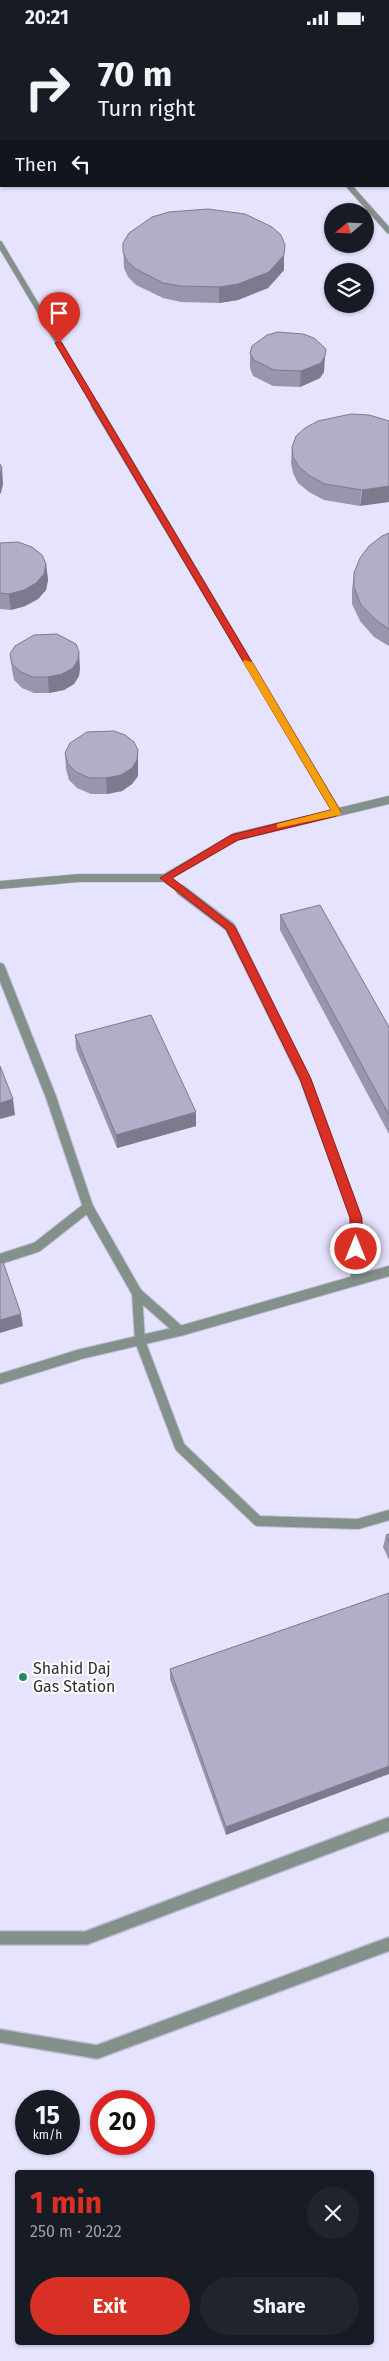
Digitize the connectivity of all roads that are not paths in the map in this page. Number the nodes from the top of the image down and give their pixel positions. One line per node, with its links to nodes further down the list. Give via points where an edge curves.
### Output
1 (350, 187): 2 (lane)
2 (389, 231)
3 (0, 244): 5 (lane)
4 (389, 800): 5 (lane)
5 (336, 812): 6 (lane, via 235,837)
6 (165, 878): 7 (lane, via 79,879); 12 (lane, via 230,927 305,1079 356,1218)
7 (0, 885)
8 (0, 968): 9 (lane)
9 (88, 1207): 10 (lane, via 37,1247); 13 (lane)
10 (0, 1259)
11 (389, 1271): 12 (lane)
12 (356, 1279): 14 (lane)
13 (137, 1293): 14 (lane); 15 (lane)
14 (180, 1331): 15 (lane)
15 (140, 1341): 16 (lane); 17 (lane, via 180,1447 258,1521 358,1524)
16 (0, 1379)
17 (389, 1515)
18 (389, 1824): 19 (lane, via 86,1938)
19 (0, 1938)
20 (389, 1944): 21 (lane, via 97,2052)
21 (0, 2036)

